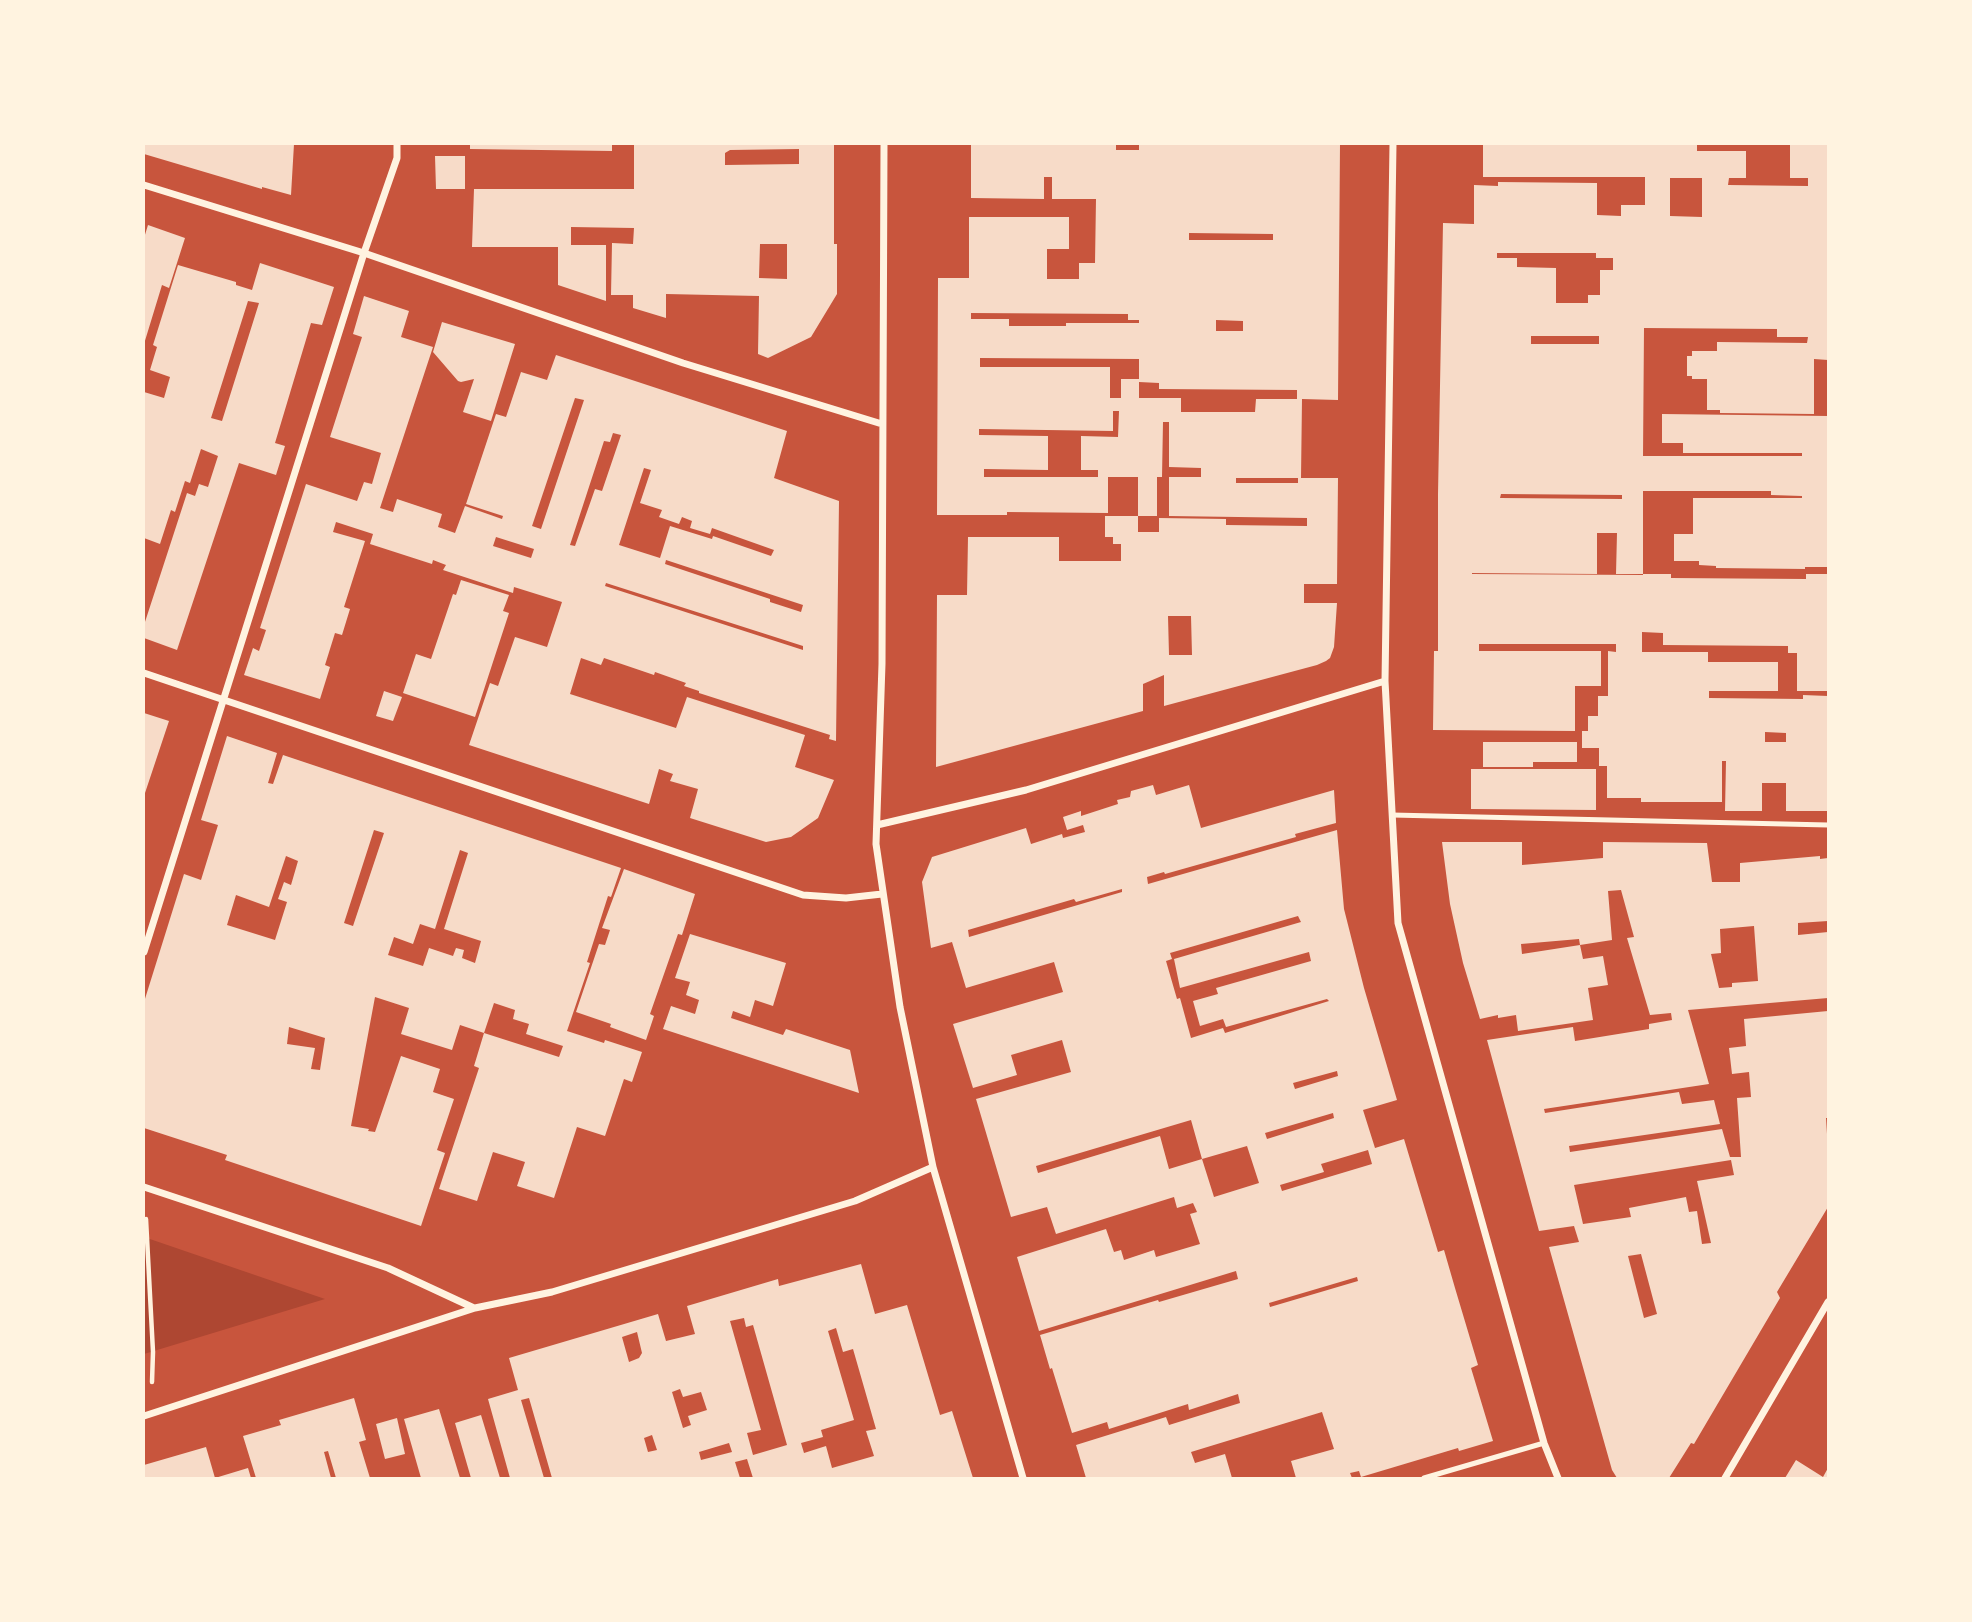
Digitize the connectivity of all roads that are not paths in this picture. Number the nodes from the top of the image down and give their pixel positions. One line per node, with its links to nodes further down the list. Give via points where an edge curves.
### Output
1 (397, 144): 5 (street, via 397,158)
2 (884, 144): 6 (street)
3 (1393, 144): 8 (street)
4 (144, 185): 5 (street)
5 (363, 253): 6 (street, via 683,363); 9 (street)
6 (882, 424): 11 (street)
7 (144, 673): 9 (street)
8 (1385, 681): 10 (street); 11 (street, via 1026,790)
9 (222, 699): 13 (street, via 803,895 846,898); 14 (street)
10 (1392, 815): 12 (lane); 20 (street, via 1398,923)
11 (877, 825): 13 (street)
12 (1829, 825)
13 (882, 894): 15 (street)
14 (144, 952)
15 (933, 1167): 18 (street, via 855,1202 552,1292); 21 (street)
16 (144, 1187): 18 (street, via 388,1268)
17 (1829, 1302): 24 (street)
18 (475, 1308): 19 (street)
19 (147, 1415)
20 (1544, 1443): 22 (lane); 23 (street)
21 (1023, 1479)
22 (1423, 1479)
23 (1558, 1479)
24 (1725, 1479)

